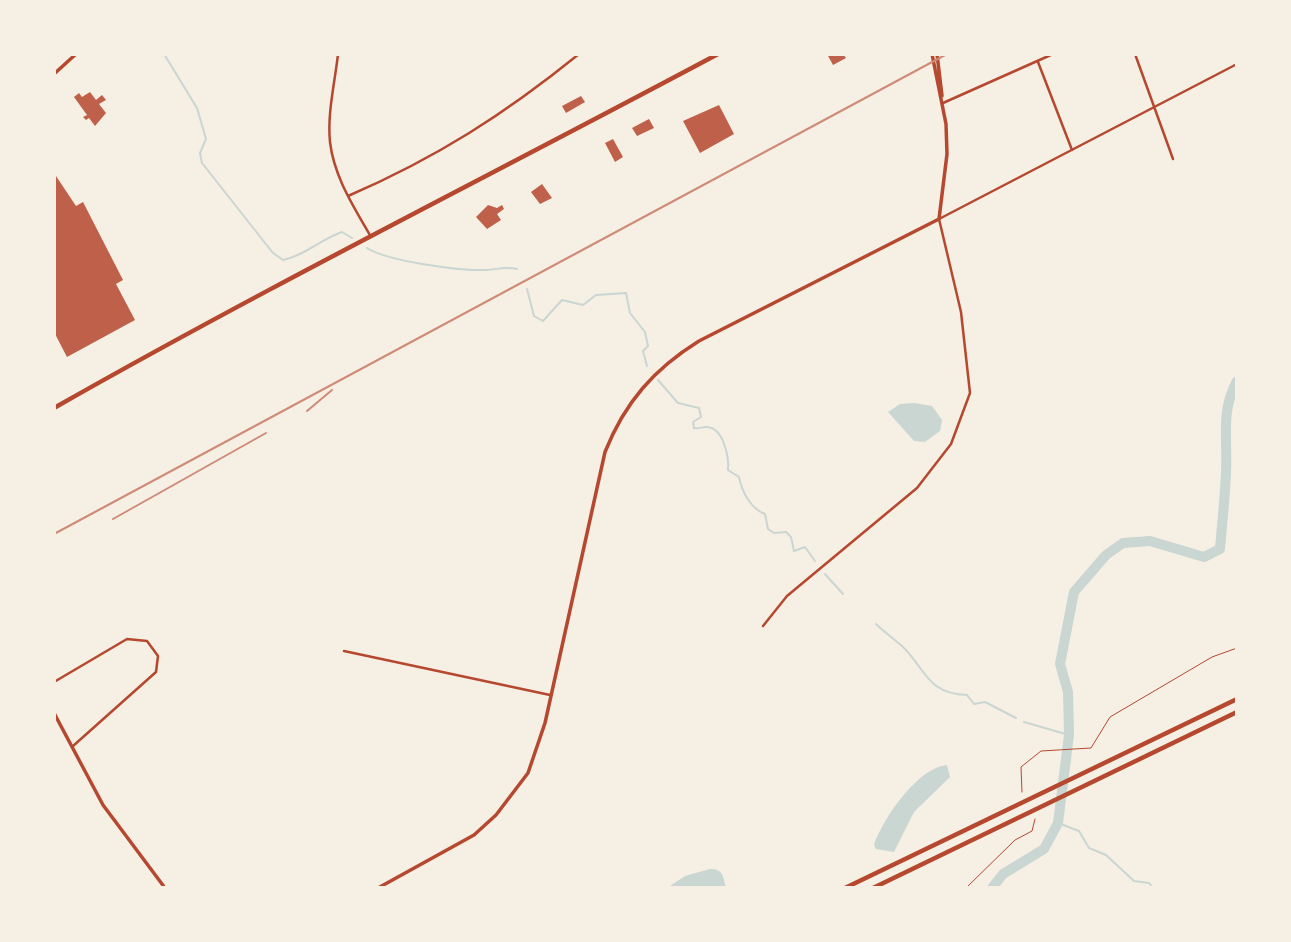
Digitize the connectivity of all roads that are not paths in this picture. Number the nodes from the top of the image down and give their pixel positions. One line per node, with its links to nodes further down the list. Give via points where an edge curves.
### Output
1 (76, 54): 10 (street)
2 (338, 54): 15 (street, via 330,139)
3 (579, 54): 15 (street, via 520,102 450,148)
4 (718, 54): 17 (main road)
5 (934, 54): 11 (street)
6 (1053, 54): 8 (street)
7 (1135, 54): 12 (street)
8 (1038, 62): 11 (street); 13 (street)
9 (1237, 64): 12 (street)
10 (54, 74)
11 (943, 103): 16 (street, via 947,154)
12 (1155, 107): 13 (street); 14 (street)
13 (1072, 150): 16 (street)
14 (1173, 159)
15 (348, 196): 17 (street)
16 (939, 219): 19 (street, via 961,312 970,393 951,444 917,488 787,596); 22 (street, via 699,341 666,363 638,391 605,452)
17 (372, 238): 18 (main road, via 166,343)
18 (54, 408)
19 (763, 626)
20 (344, 651): 22 (street)
21 (54, 682): 26 (street, via 129,638 147,641 158,656 156,673)
22 (551, 695): 28 (street, via 528,773 496,815 464,842)
23 (1237, 699): 29 (main road)
24 (1237, 712): 30 (main road)
25 (54, 713): 26 (street)
26 (73, 746): 27 (street, via 103,805)
27 (164, 888)
28 (378, 888)
29 (845, 888)
30 (873, 888)

